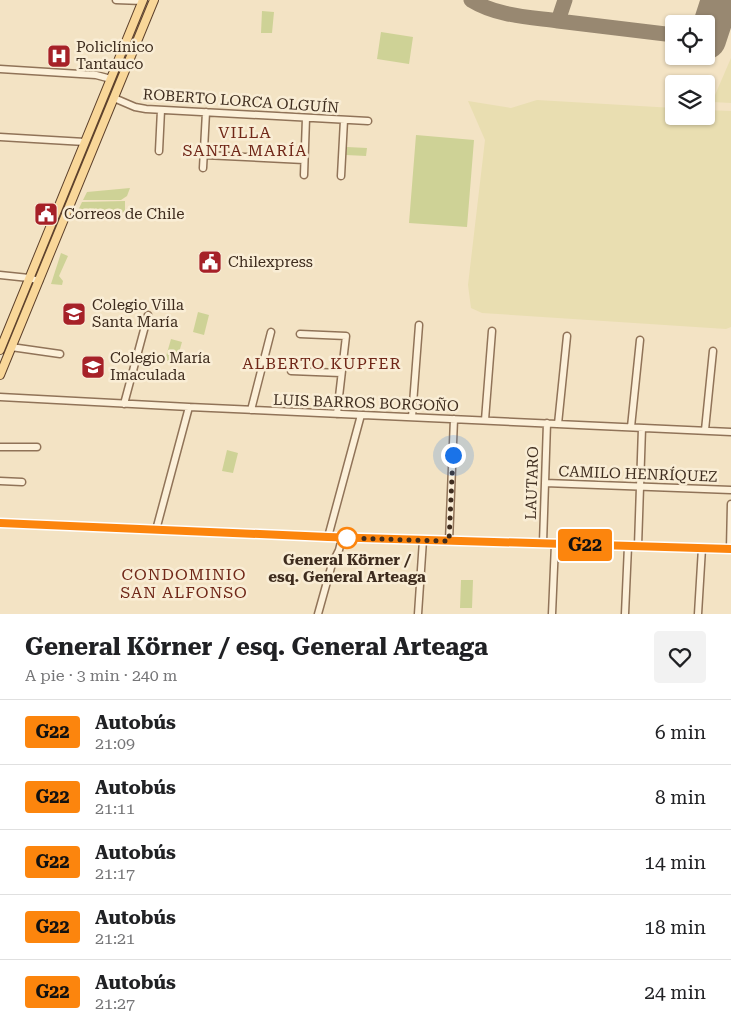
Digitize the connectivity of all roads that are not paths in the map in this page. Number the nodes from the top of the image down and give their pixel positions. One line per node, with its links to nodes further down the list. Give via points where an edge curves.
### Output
1 (116, 0): 3 (street)
2 (154, 0): 6 (main road)
3 (143, 1): 5 (main road)
4 (0, 68): 5 (street, via 96,74)
5 (111, 79): 13 (main road)
6 (114, 98): 7 (street, ROBERTO LORCA OLGUÍN, via 139,108); 22 (main road)
7 (161, 110): 8 (street, ROBERTO LORCA OLGUÍN); 14 (street)
8 (206, 112): 9 (street, ROBERTO LORCA OLGUÍN); 15 (street)
9 (306, 118): 10 (street, ROBERTO LORCA OLGUÍN); 16 (street)
10 (344, 120): 11 (street, ROBERTO LORCA OLGUÍN); 19 (street)
11 (368, 121)
12 (0, 137): 13 (street)
13 (85, 142): 21 (main road)
14 (158, 151)
15 (204, 155): 16 (street); 17 (street)
16 (304, 160): 18 (street)
17 (203, 168)
18 (304, 175)
19 (341, 176)
20 (0, 275): 21 (street)
21 (29, 278): 22 (street); 30 (main road)
22 (39, 282): 31 (main road)
23 (148, 315): 38 (street)
24 (419, 325): 43 (street)
25 (492, 331): 45 (street)
26 (271, 332): 40 (street)
27 (300, 334): 35 (street, via 346,336)
28 (566, 336): 47 (street)
29 (640, 340): 48 (street)
30 (1, 345)
31 (12, 347): 33 (street); 36 (main road)
32 (712, 351): 50 (street)
33 (60, 354)
34 (291, 371): 35 (street)
35 (341, 373): 41 (street)
36 (0, 375)
37 (0, 397): 38 (street, LUIS BARROS BORGOÑO)
38 (124, 404): 39 (street, LUIS BARROS BORGOÑO)
39 (188, 408): 40 (street, LUIS BARROS BORGOÑO); 61 (street)
40 (251, 410): 41 (street, LUIS BARROS BORGOÑO)
41 (337, 414): 42 (street, LUIS BARROS BORGOÑO)
42 (361, 415): 43 (street, LUIS BARROS BORGOÑO); 62 (street)
43 (412, 417): 44 (street, LUIS BARROS BORGOÑO)
44 (454, 419): 45 (street, LUIS BARROS BORGOÑO); 65 (street)
45 (485, 420): 46 (street, LUIS BARROS BORGOÑO)
46 (547, 423): 47 (street, LUIS BARROS BORGOÑO); 56 (street, LAUTARO)
47 (558, 424): 48 (street, LUIS BARROS BORGOÑO)
48 (631, 427): 49 (street, LUIS BARROS BORGOÑO)
49 (642, 428): 50 (street, LUIS BARROS BORGOÑO); 57 (street)
50 (705, 430): 51 (street, LUIS BARROS BORGOÑO)
51 (731, 432)
52 (0, 447): 53 (street)
53 (37, 447)
54 (0, 481): 55 (street)
55 (22, 482)
56 (545, 483): 57 (street, CAMILO HENRÍQUEZ); 66 (street, LAUTARO)
57 (640, 487): 58 (street, CAMILO HENRÍQUEZ); 69 (street)
58 (731, 490)
59 (731, 504): 71 (street)
60 (0, 523): 61 (street)
61 (156, 530): 62 (street)
62 (328, 537): 63 (street)
63 (342, 538): 64 (street); 72 (street)
64 (423, 540): 65 (street); 73 (street)
65 (449, 541): 66 (street)
66 (543, 543): 67 (street)
67 (555, 544): 68 (street); 74 (street)
68 (628, 546): 69 (street); 75 (street)
69 (638, 546): 70 (street)
70 (702, 548): 71 (street); 76 (street)
71 (730, 549)
72 (318, 614)
73 (418, 614)
74 (552, 614)
75 (625, 614)
76 (698, 614)

